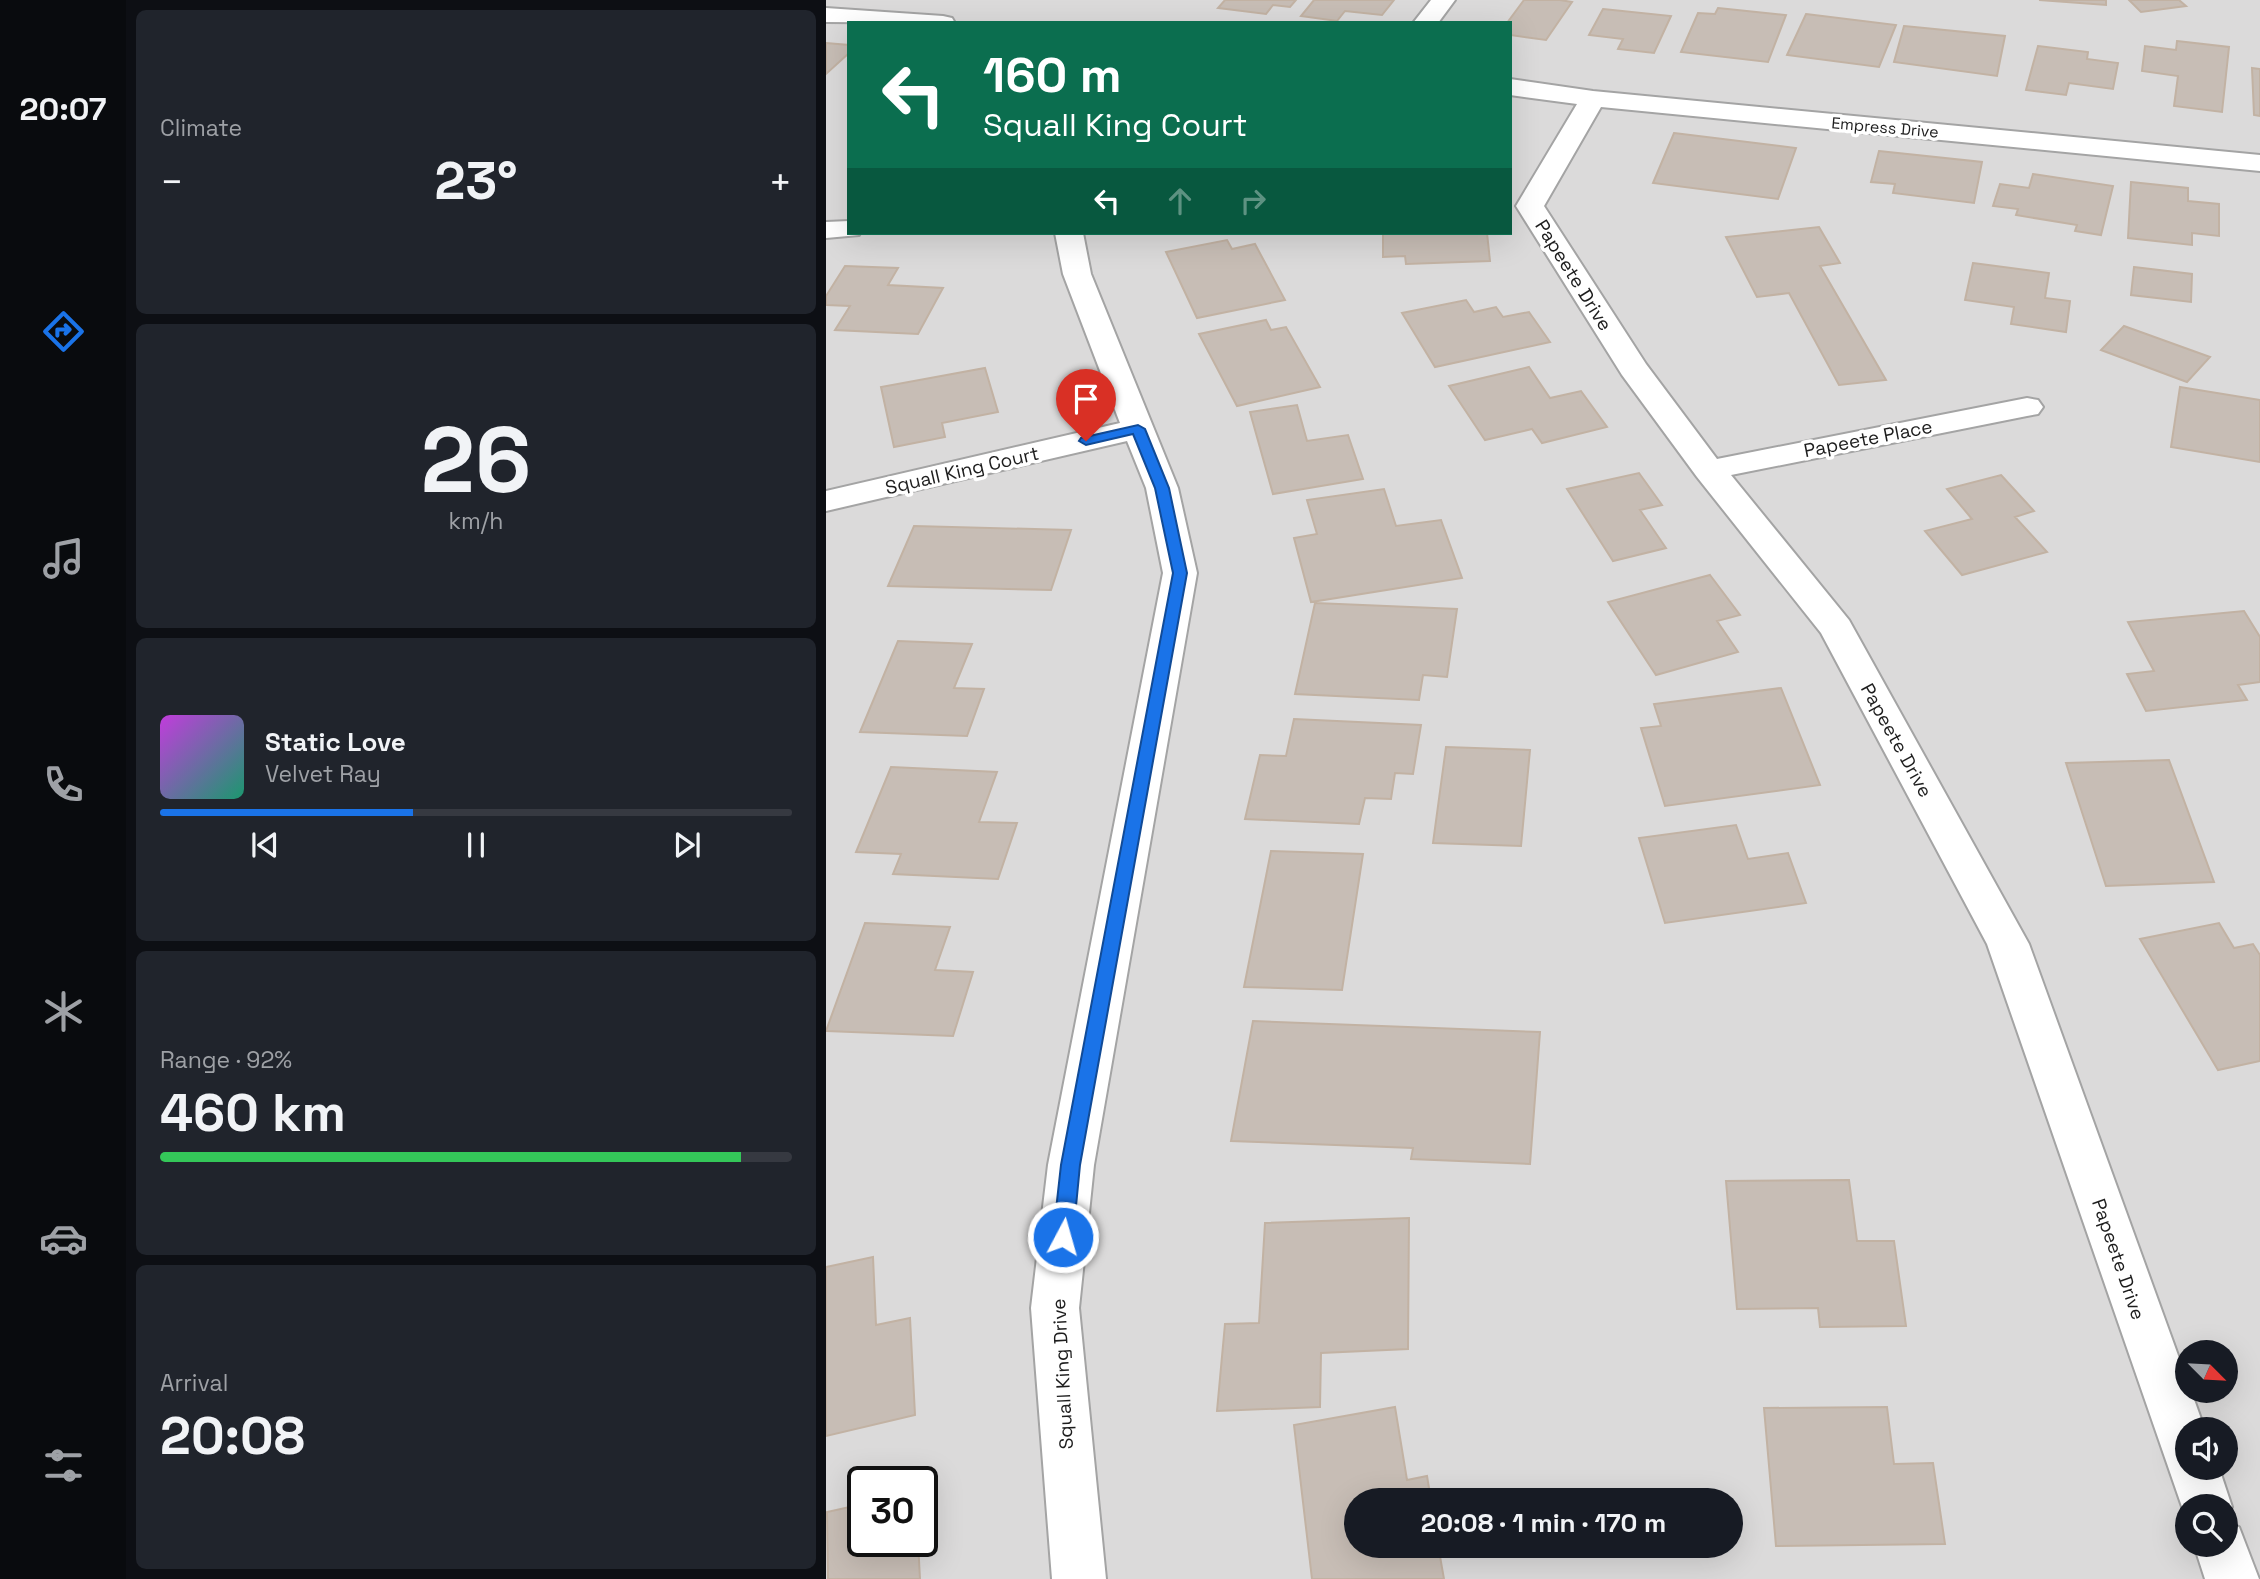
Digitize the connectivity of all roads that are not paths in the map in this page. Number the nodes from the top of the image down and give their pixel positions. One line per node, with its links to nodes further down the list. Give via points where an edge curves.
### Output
1 (1443, 0): 4 (street)
2 (826, 15): 3 (street)
3 (914, 21)
4 (1427, 21)
5 (1512, 87): 6 (street, Empress Drive)
6 (1593, 99): 7 (street, Empress Drive); 13 (street, Papeete Drive, via 1530,206 1633,368)
7 (2260, 163)
8 (847, 229): 9 (street)
9 (826, 230)
10 (1069, 235): 12 (street, Squall King Drive, via 1077,274)
11 (2027, 407): 13 (street, Papeete Place)
12 (1138, 429): 14 (street, Squall King Court); 17 (street, Squall King Drive, via 1162,488 1180,573 1071,1165 1055,1308)
13 (1709, 470): 15 (street, Papeete Drive, via 1836,628 2008,944)
14 (826, 501)
15 (2175, 1417)
16 (2224, 1557): 18 (street)
17 (1079, 1579)
18 (2232, 1579)

